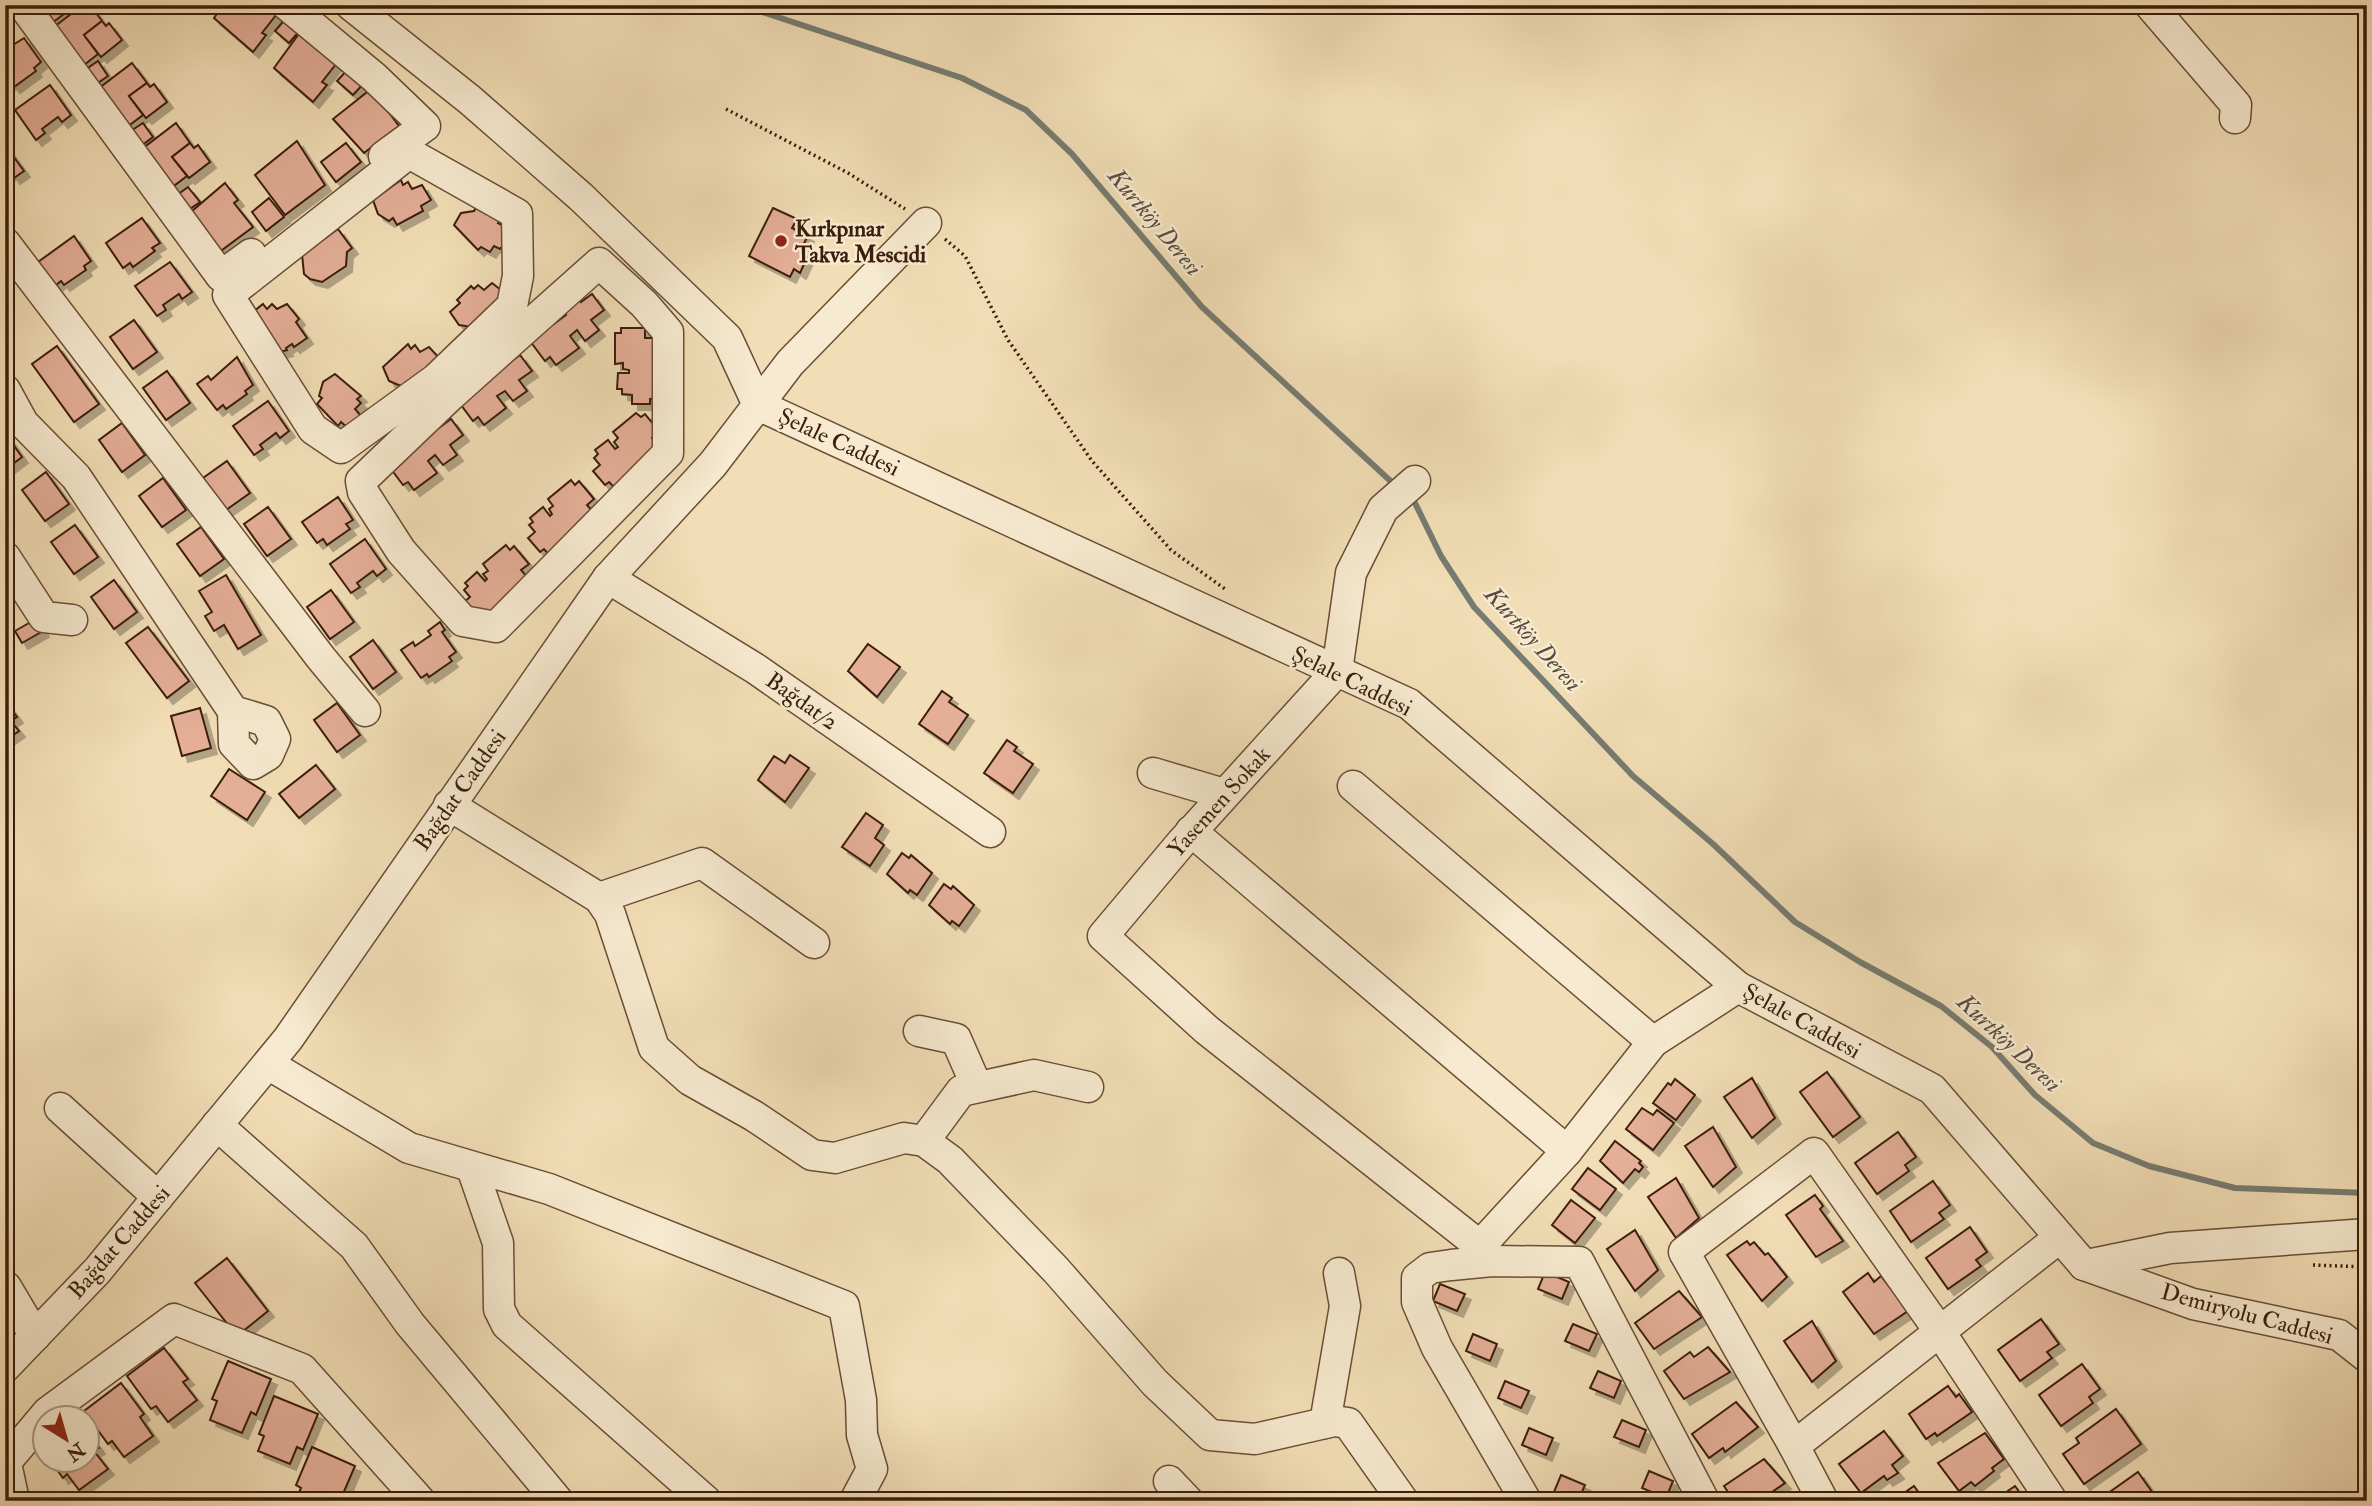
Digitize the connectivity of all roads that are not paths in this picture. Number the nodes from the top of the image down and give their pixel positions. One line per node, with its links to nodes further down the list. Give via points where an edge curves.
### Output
1 (23, 5): 2 (street, via 221,276 425,126)
2 (287, 5)
3 (351, 5): 11 (street, Şelale Caddesi, via 581,197 727,338)
4 (2150, 5): 5 (street, via 2236,105)
5 (2235, 118)
6 (517, 214): 6 (street, via 518,276 512,306 436,379 341,448 313,429 228,295 409,153)
7 (926, 223): 11 (street, Bağdat Caddesi, via 790,363)
8 (5, 243): 18 (street)
9 (644, 303): 9 (street, via 668,332 668,453 496,626 463,621 401,551 363,492 361,481 599,263)
10 (5, 390): 17 (street, via 23,423 76,477)
11 (758, 405): 14 (street, Bağdat Caddesi, via 713,464); 16 (street, Şelale Caddesi)
12 (1415, 481): 16 (street, via 1383,509 1351,573)
13 (5, 556): 15 (street, via 44,617)
14 (608, 578): 22 (street, Bağdat Caddesi); 24 (street, Bağdat/2, via 756,669)
15 (72, 620)
16 (1337, 671): 21 (street, Yasemen Sokak); 27 (street, Şelale Caddesi, via 1409,704)
17 (233, 711)
18 (365, 711)
19 (1153, 774): 21 (street)
20 (1353, 786): 29 (street)
21 (1224, 794): 23 (street, Yasemen Sokak)
22 (449, 806): 25 (street); 30 (street, Bağdat Caddesi)
23 (1191, 831): 36 (street); 36 (street, Yasemen Sokak, via 1103,936 1207,1030 1480,1247)
24 (990, 832)
25 (599, 898): 26 (street, via 702,863); 35 (street, via 610,914 654,1048 690,1080 812,1155 835,1158 904,1138)
26 (814, 943)
27 (1738, 987): 29 (street); 40 (street, Şelale Caddesi, via 1932,1089)
28 (919, 1031): 31 (street, via 956,1039)
29 (1653, 1042): 36 (street)
30 (268, 1064): 34 (street, Bağdat Caddesi); 37 (street, via 409,1149)
31 (977, 1087): 32 (street, via 1034,1075); 35 (street, via 961,1091)
32 (1088, 1087)
33 (60, 1108): 38 (street)
34 (217, 1125): 38 (street, Bağdat Caddesi); 53 (street, via 354,1246 410,1324)
35 (924, 1141): 48 (street, via 950,1160 1056,1270 1155,1383 1210,1435 1255,1439)
36 (1567, 1152)
37 (472, 1168): 54 (street, via 498,1243 499,1309 507,1325); 55 (street, via 549,1189 844,1306 861,1400 862,1435 872,1469)
38 (158, 1197): 45 (street, Bağdat Caddesi)
39 (2367, 1234): 41 (street, via 2169,1248)
40 (2059, 1238): 41 (street, Şelale Caddesi); 44 (street)
41 (2084, 1265): 46 (street, Demiryolu Caddesi, via 2193,1304 2339,1335)
42 (1339, 1273): 48 (street, via 1345,1306)
43 (6, 1287): 45 (street)
44 (1940, 1332): 49 (street); 49 (street, via 1814,1153 1684,1252); 60 (street)
45 (35, 1336): 47 (street, Bağdat Caddesi)
46 (2367, 1357)
47 (5, 1367)
48 (1325, 1423): 56 (street, via 1348,1423)
49 (1794, 1446): 59 (street)
50 (6, 1463): 51 (street); 52 (street, via 48,1412 174,1319 302,1369)
51 (14, 1501)
52 (420, 1501)
53 (558, 1501)
54 (706, 1501)
55 (855, 1501)
56 (1403, 1501)
57 (1526, 1501): 58 (street, via 1437,1348 1416,1302 1417,1278 1430,1268 1492,1261 1579,1262)
58 (1704, 1501)
59 (1823, 1501)
60 (2052, 1501)

